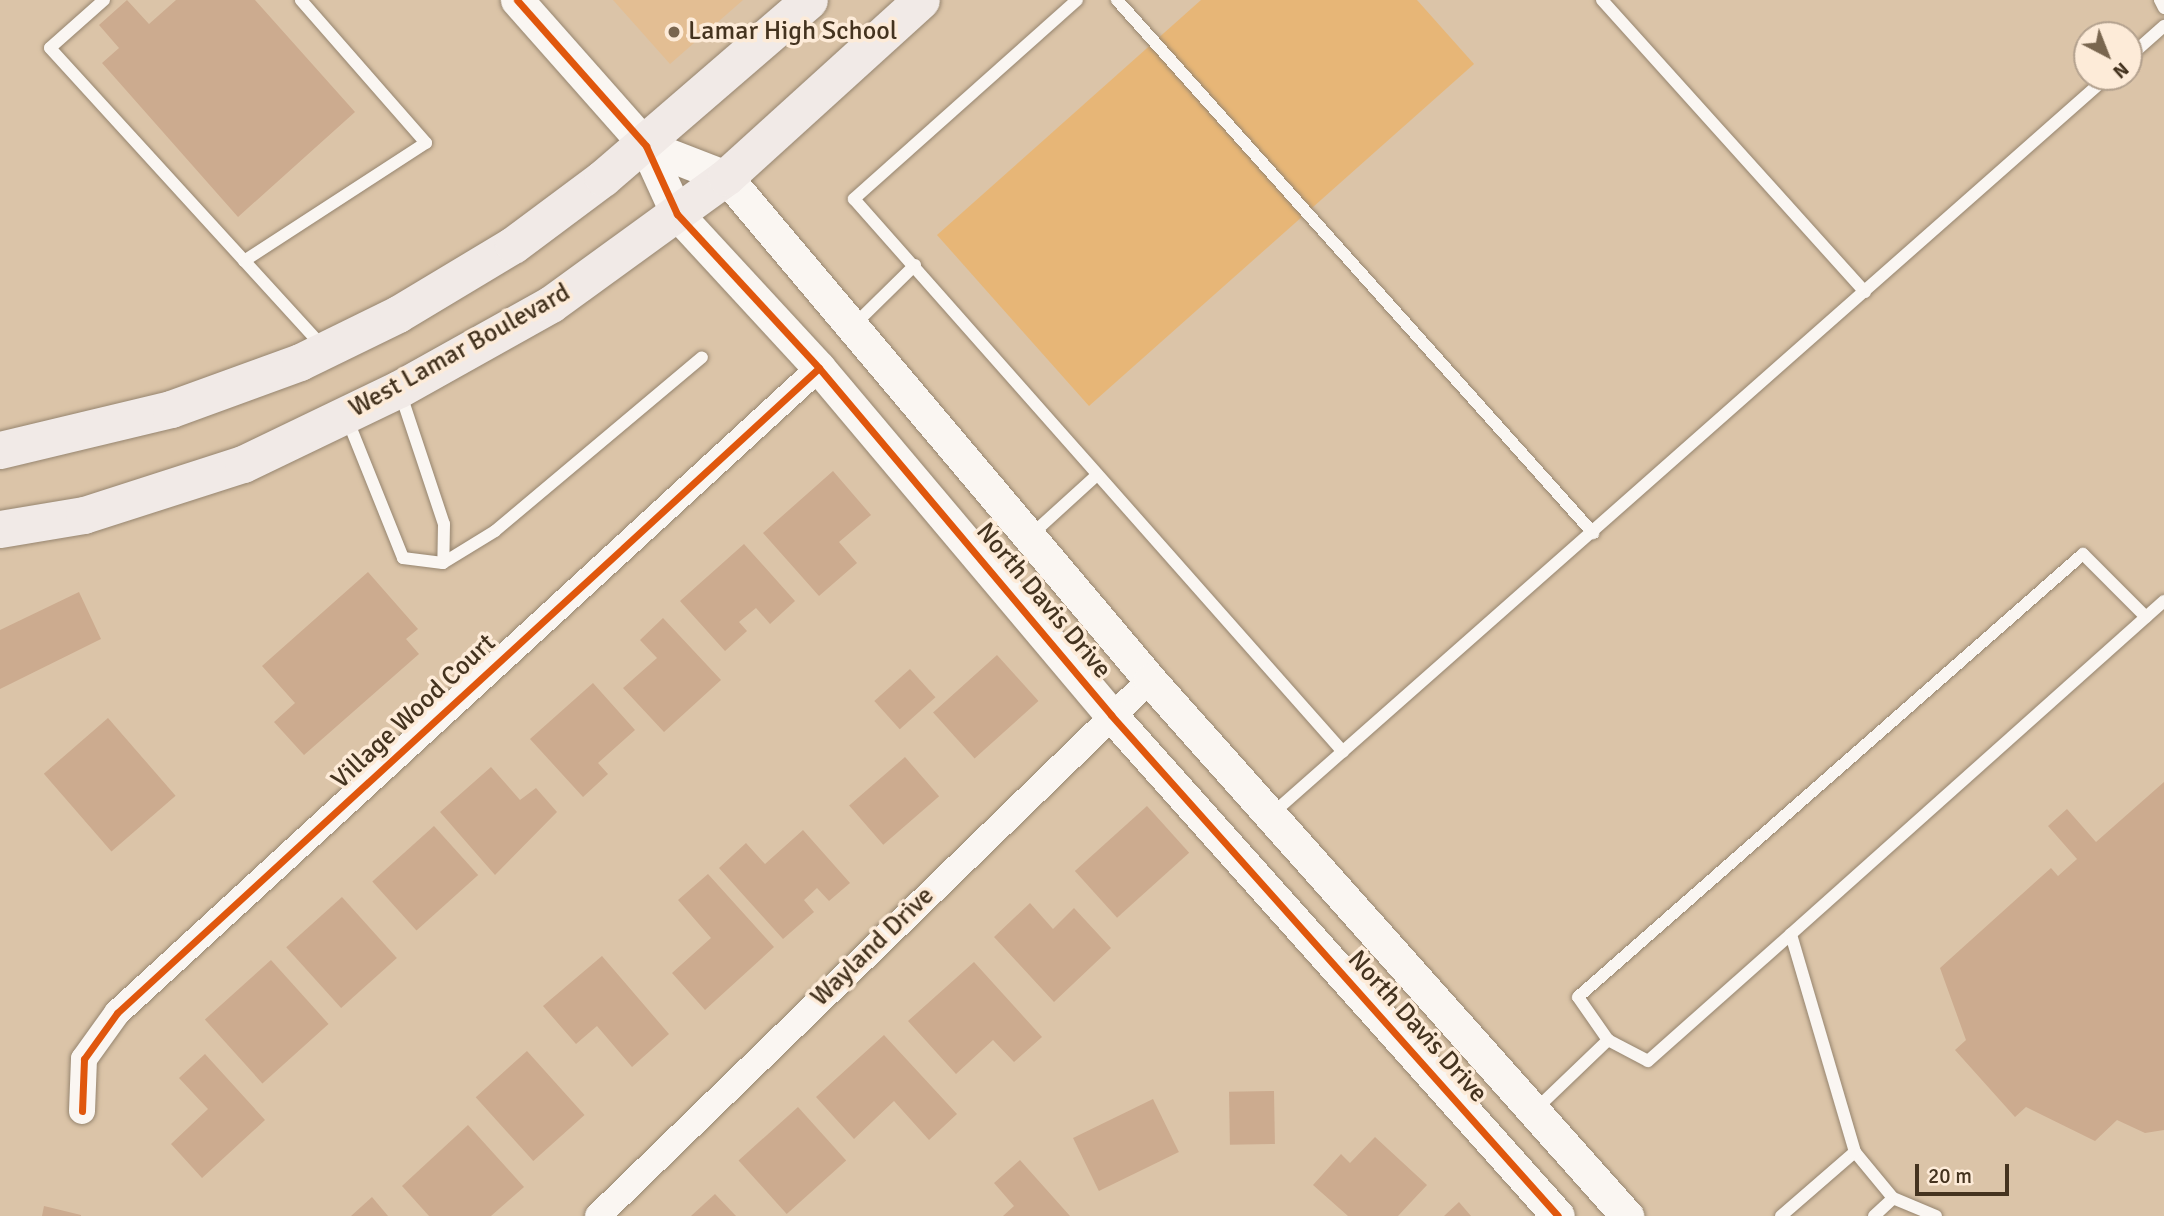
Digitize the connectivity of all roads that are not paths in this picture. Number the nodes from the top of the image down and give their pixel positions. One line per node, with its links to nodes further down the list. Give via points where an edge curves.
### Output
1 (104, 0): 17 (lane, via 50,48)
2 (301, 0): 17 (lane, via 426,143)
3 (517, 0): 14 (street, North Davis Drive)
4 (809, 0): 14 (main road)
5 (921, 0): 15 (main road, West Lamar Boulevard)
6 (1077, 0): 18 (lane, via 854,200)
7 (1117, 0): 29 (lane)
8 (1602, 0): 19 (lane)
9 (2160, 0): 10 (lane)
10 (2164, 8)
11 (2164, 26): 12 (lane)
12 (2143, 45)
13 (2091, 91): 19 (lane)
14 (646, 146): 15 (street, North Davis Drive); 16 (street, North Davis Drive); 21 (main road, via 513,245)
15 (726, 177): 16 (main road, West Lamar Boulevard); 20 (street, North Davis Drive)
16 (677, 214): 23 (street, North Davis Drive); 24 (main road, West Lamar Boulevard, via 551,304)
17 (244, 261): 21 (lane)
18 (915, 265): 20 (lane); 27 (lane)
19 (1865, 292): 29 (lane)
20 (853, 327): 30 (street, North Davis Drive)
21 (325, 350): 26 (main road, via 171,409)
22 (702, 357): 31 (lane, via 495,531)
23 (819, 368): 35 (street, North Davis Drive); 40 (street, Village Wood Court, via 117,1013 84,1059)
24 (399, 389): 25 (main road, West Lamar Boulevard); 31 (lane, via 444,524)
25 (346, 416): 28 (main road, West Lamar Boulevard, via 230,468 84,515); 31 (lane, via 403,558)
26 (0, 450)
27 (1097, 475): 30 (lane); 36 (lane)
28 (0, 529)
29 (1593, 533): 36 (lane)
30 (1031, 535): 34 (street, North Davis Drive)
31 (443, 563)
32 (2164, 601): 33 (lane)
33 (2146, 617): 38 (lane); 39 (lane, via 2082,554 1578,997)
34 (1150, 680): 35 (street, Wayland Drive); 37 (street, North Davis Drive)
35 (1111, 715): 44 (street, Wayland Drive); 45 (street, North Davis Drive)
36 (1343, 752): 37 (lane)
37 (1272, 814): 41 (street, North Davis Drive)
38 (1791, 934): 39 (lane, via 1648,1061); 42 (lane)
39 (1608, 1040): 41 (lane)
40 (82, 1111)
41 (1534, 1111): 46 (street, North Davis Drive)
42 (1854, 1152): 43 (lane); 47 (lane)
43 (1893, 1198): 48 (lane); 49 (lane)
44 (598, 1216)
45 (1558, 1216)
46 (1627, 1216)
47 (1780, 1216)
48 (1874, 1216)
49 (1936, 1216)

